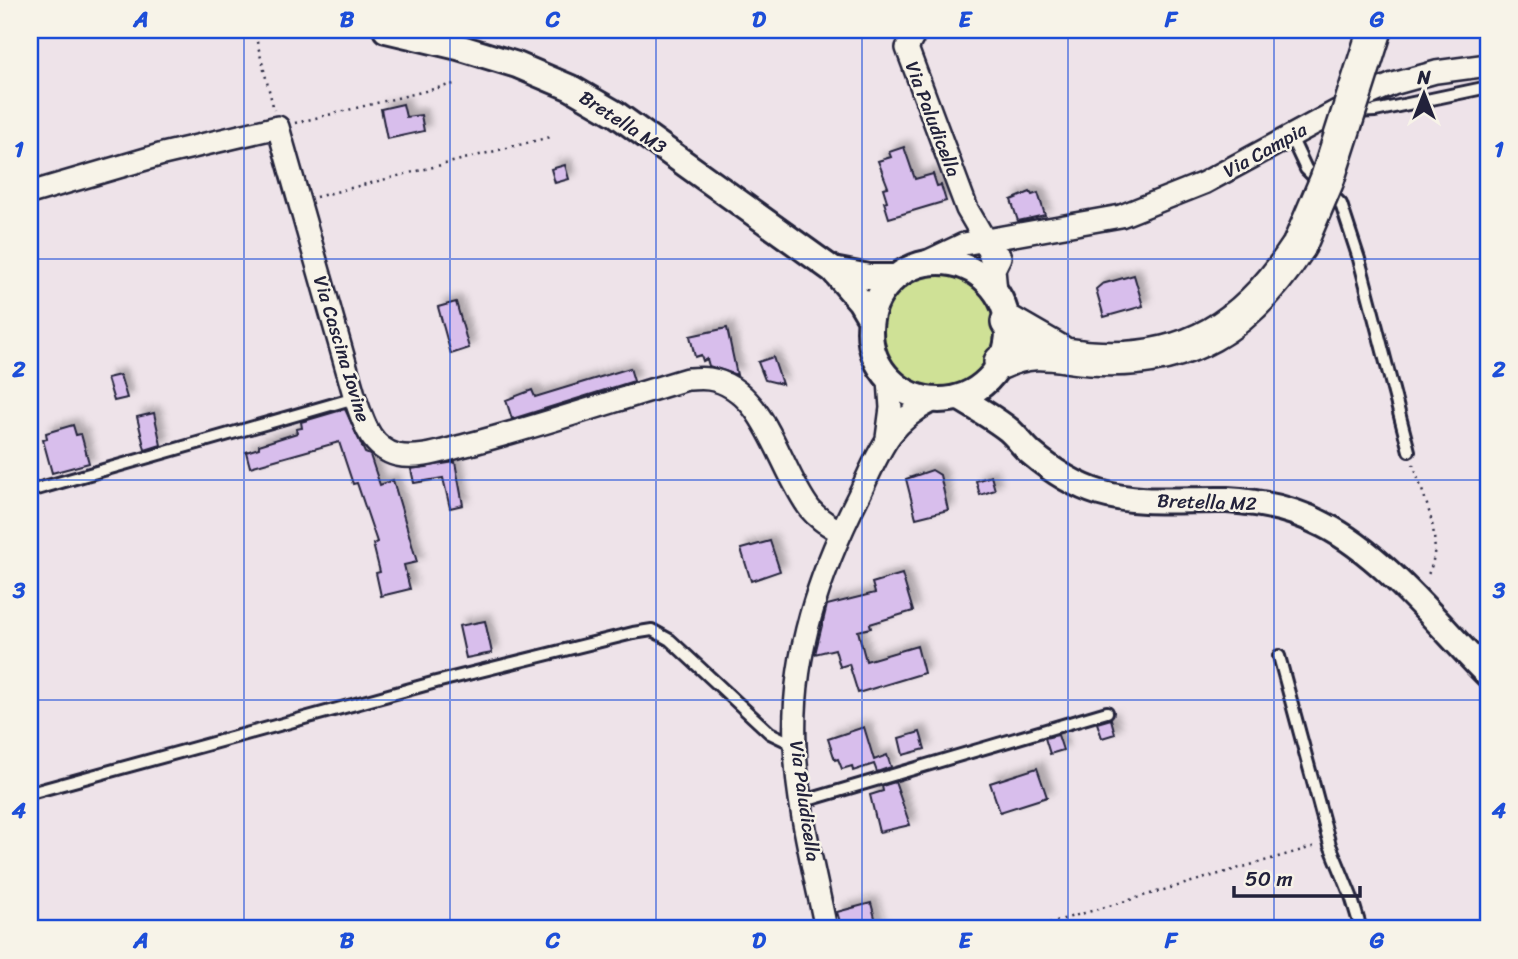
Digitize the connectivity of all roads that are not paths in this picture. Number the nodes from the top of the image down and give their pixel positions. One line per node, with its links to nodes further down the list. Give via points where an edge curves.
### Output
1 (386, 30): 13 (street, Bretella M3, via 517,65 571,88 616,114)
2 (1375, 30): 17 (highway, bridge, via 1327,180 1298,246 1264,294 1219,331 1191,345 1140,358)
3 (908, 36): 9 (street, Via Paludicella)
4 (1488, 65): 6 (street, Via Campia, via 1394,84)
5 (1488, 87): 6 (lane, via 1375,111)
6 (1332, 113): 7 (street, Via Campia)
7 (1290, 135): 10 (street, Via Campia, via 1204,183 1121,216); 25 (lane, via 1306,169 1341,204)
8 (30, 193): 20 (street, Via Cascina Iovine, via 278,127)
9 (967, 209): 11 (street, Via Paludicella); 12 (street, via 967,229)
10 (1040, 232): 11 (street); 15 (street, via 999,258)
11 (985, 240): 12 (street); 15 (street, Via Paludicella)
12 (935, 257): 14 (street); 15 (street, via 972,270)
13 (833, 270): 14 (street, Bretella M3); 16 (street, Bretella M3)
14 (895, 277): 16 (street, via 883,289)
15 (999, 294): 17 (highway); 18 (street, via 1006,349)
16 (870, 318): 19 (street, via 872,351)
17 (1062, 354): 18 (highway, via 1018,354)
18 (998, 368): 21 (street, via 984,384); 23 (street, Bretella M2, via 998,399)
19 (889, 380): 22 (street, via 906,393); 24 (street, Via Paludicella)
20 (355, 398): 26 (lane); 27 (street, Via Cascina Iovine, via 378,446 397,455 414,456 498,437 687,379 708,379 730,387 751,403 810,509)
21 (960, 398): 22 (street); 23 (street, Bretella M2)
22 (932, 401): 24 (street, Via Paludicella, via 917,408)
23 (1009, 430): 29 (street, Bretella M2, via 1052,469 1100,493 1128,499 1249,502 1300,514 1341,534 1371,556)
24 (887, 438): 27 (street, Via Paludicella)
25 (1409, 450)
26 (30, 491)
27 (840, 532): 31 (street, Via Paludicella, via 806,630 797,684)
28 (1279, 656): 35 (lane, via 1330,845)
29 (1488, 675)
30 (1107, 712): 33 (lane)
31 (795, 746): 32 (lane, via 770,733 670,640 652,631 436,682); 33 (street, Via Paludicella)
32 (30, 793)
33 (801, 802): 34 (street, Via Paludicella)
34 (826, 929)
35 (1361, 929)

